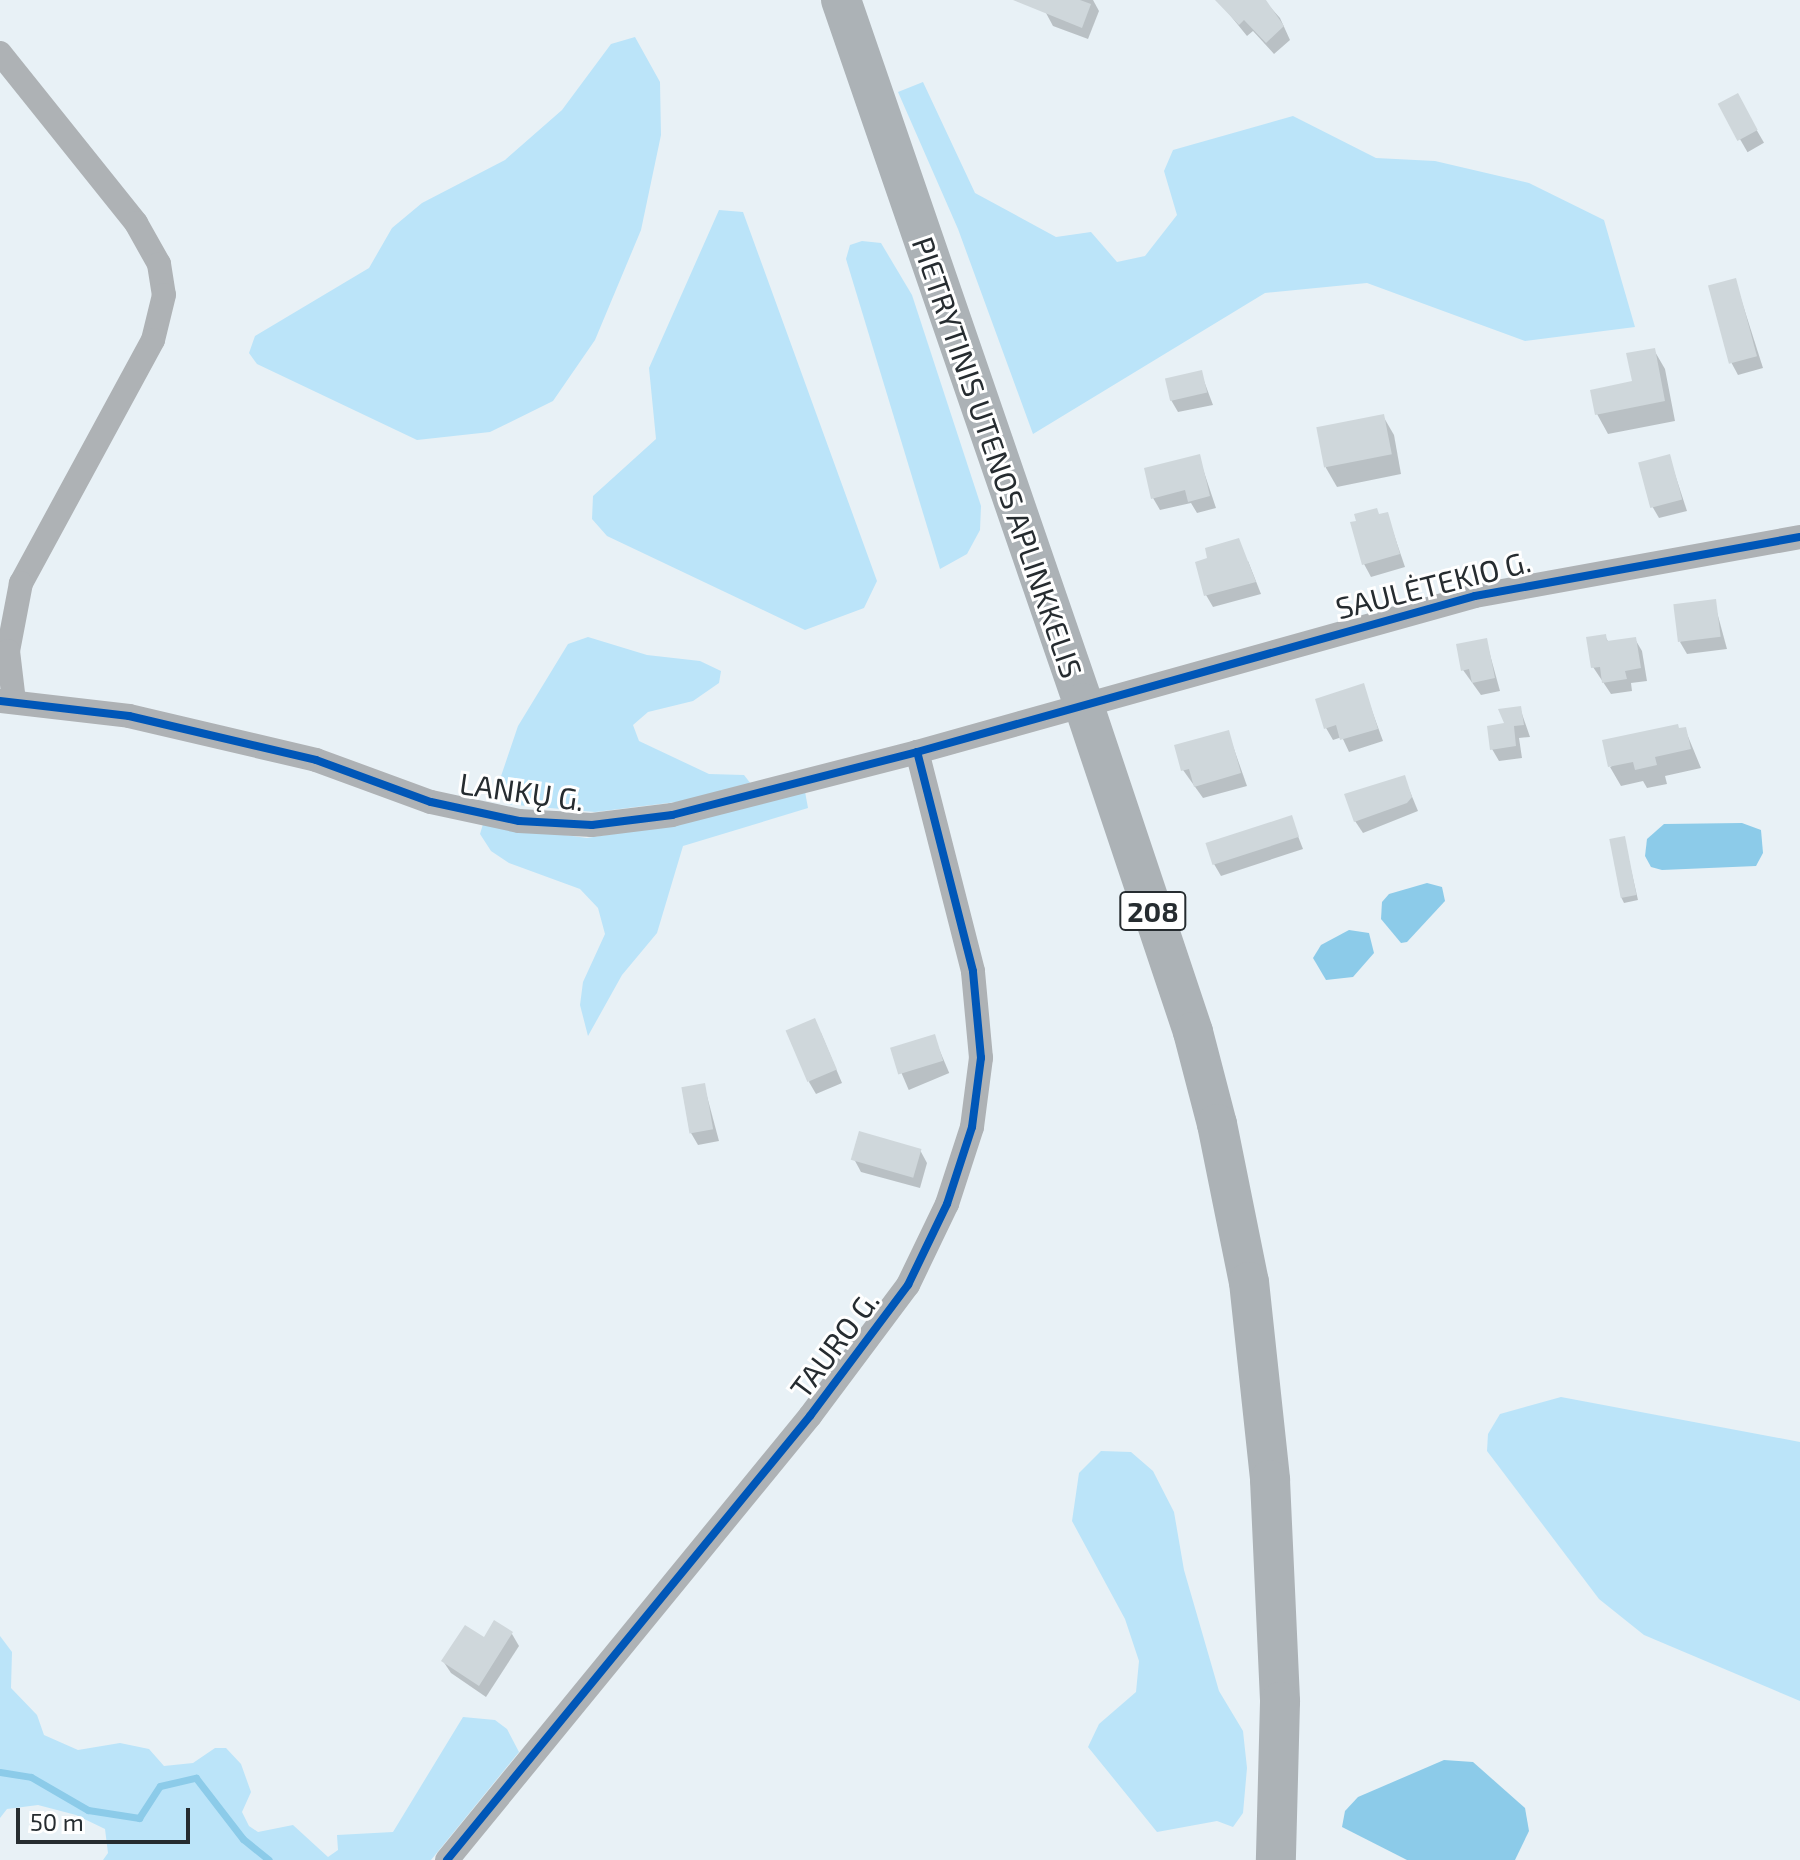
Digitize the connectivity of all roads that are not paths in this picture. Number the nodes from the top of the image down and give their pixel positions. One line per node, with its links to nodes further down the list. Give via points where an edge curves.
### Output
1 (841, 0): 5 (highway, PIETRYTINIS UTENOS APLINKKELIS / 208)
2 (0, 53): 4 (street, via 136,223 159,264 164,295 153,340 21,583 8,651)
3 (1800, 537): 5 (street, SAULĖTEKIO G., via 1475,596 1365,623 1139,693)
4 (7, 701): 6 (street, LANKŲ G., via 129,716 316,760 431,802 533,822 592,825 672,815)
5 (1083, 703): 6 (street, LANKŲ G.); 8 (highway, PIETRYTINIS UTENOS APLINKKELIS / 208, via 1193,1032 1249,1282 1276,1588)
6 (917, 752): 7 (street, TAURO G., via 973,971 981,1058 972,1127 947,1204 908,1285 810,1416)
7 (447, 1860)
8 (1276, 1860)

